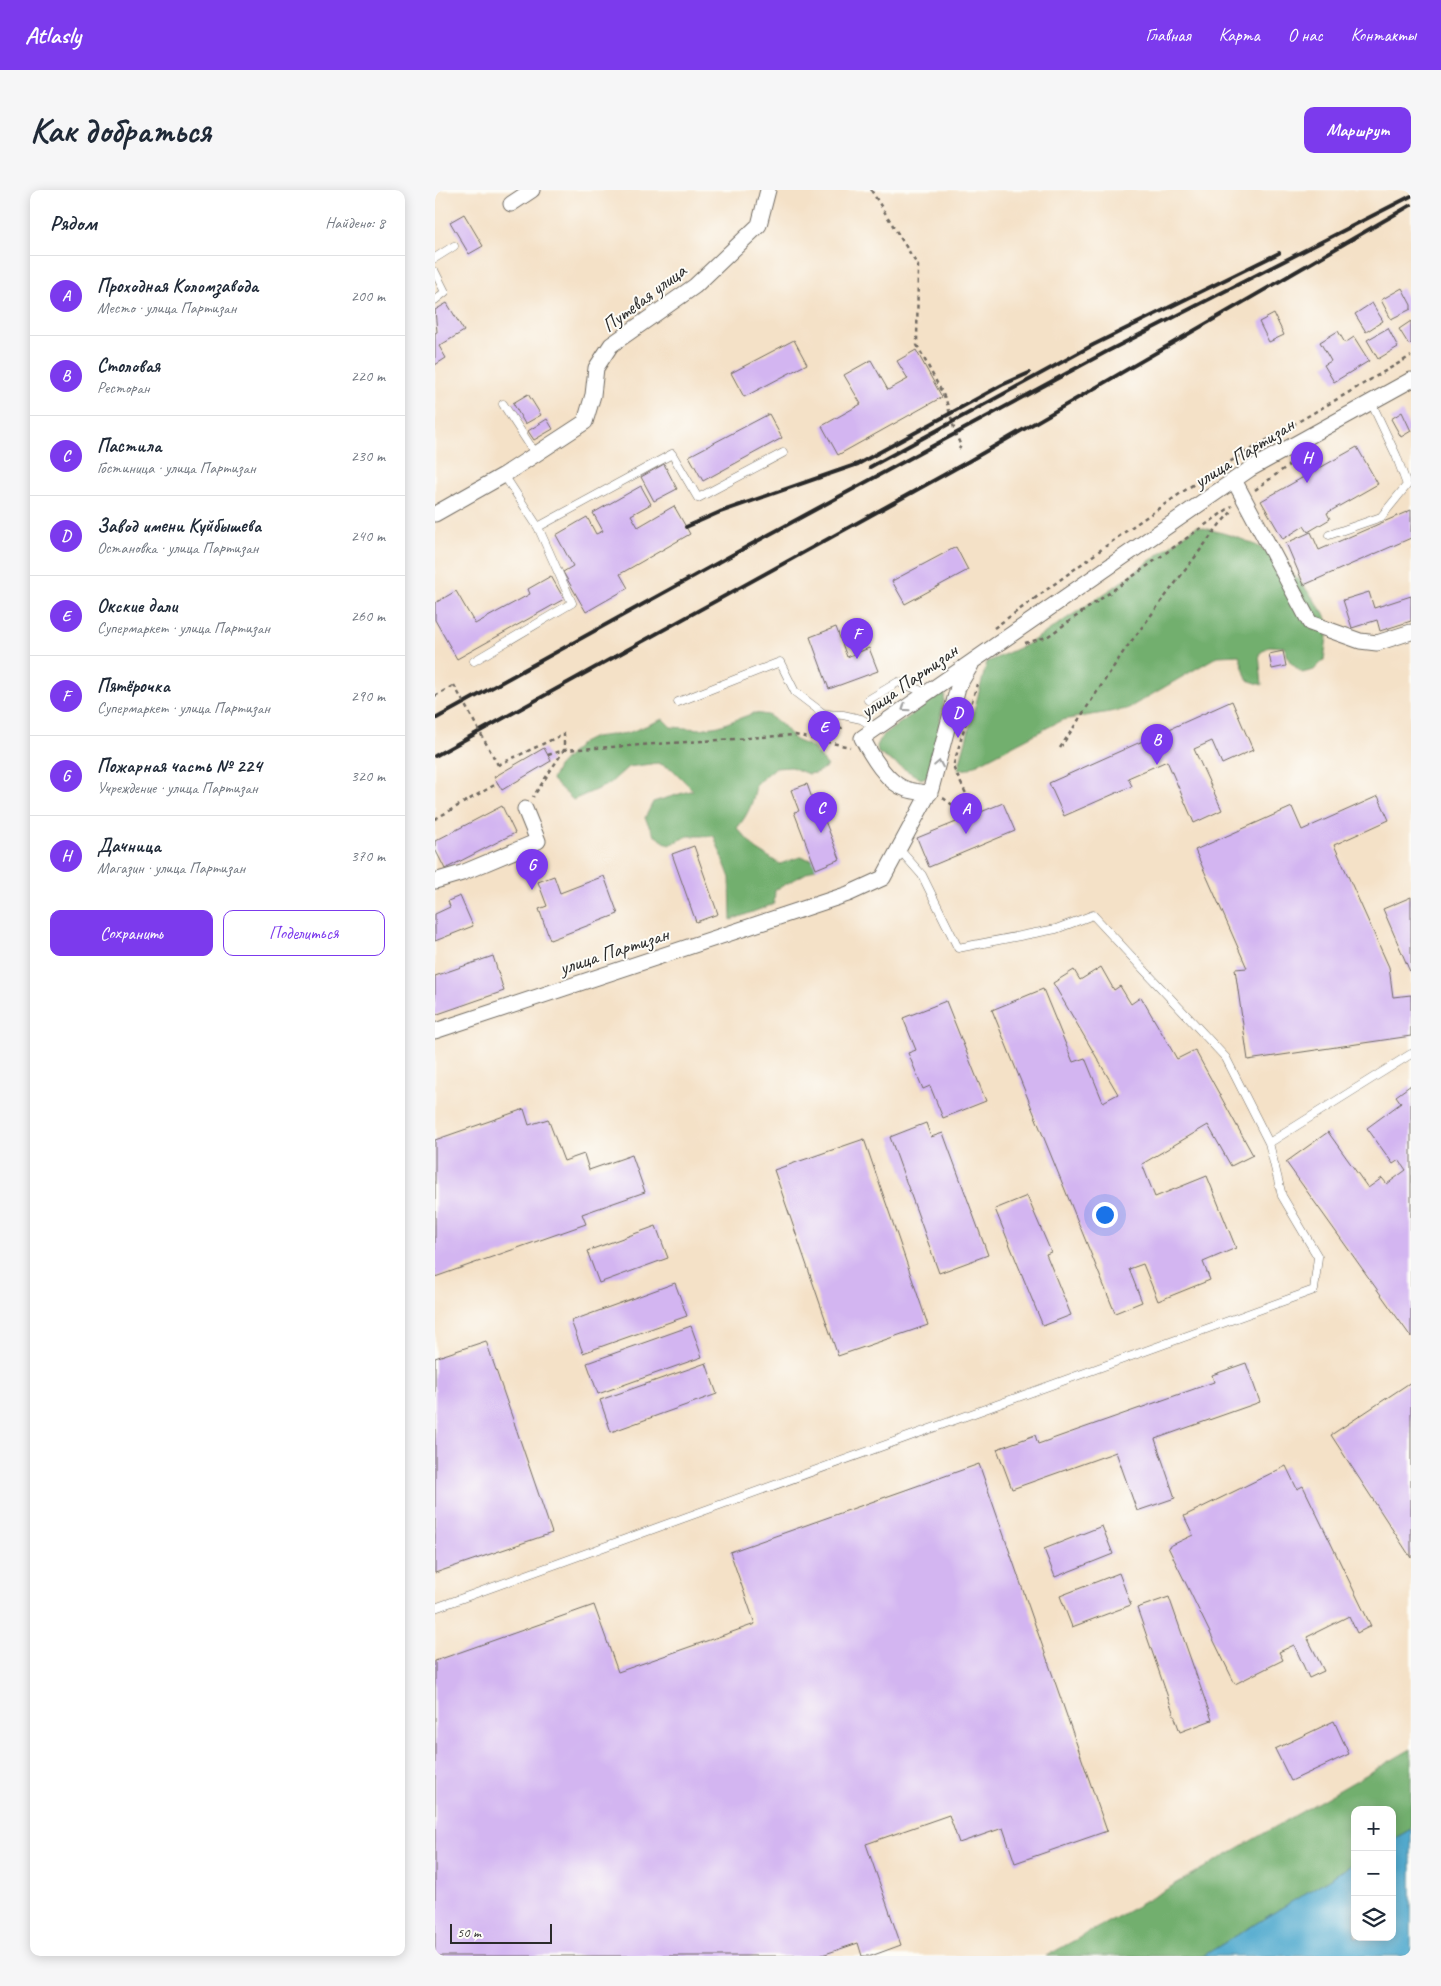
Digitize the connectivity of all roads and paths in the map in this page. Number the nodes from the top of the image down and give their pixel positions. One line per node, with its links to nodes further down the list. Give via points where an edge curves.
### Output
1 (532, 190): 4 (street)
2 (768, 190): 14 (street, Путевая улица, via 759,225 695,286 611,346 596,368 585,422)
3 (871, 190): 12 (path, via 918,266 917,345 946,400 961,446)
4 (511, 204)
5 (454, 246): 6 (lane)
6 (435, 258)
7 (435, 272): 8 (lane, via 445,292)
8 (435, 300)
9 (1411, 380): 10 (street, улица Партизан)
10 (1371, 402): 17 (street, улица Партизан); 23 (lane, via 1407,486 1381,517)
11 (503, 404): 14 (lane)
12 (959, 449)
13 (783, 452): 22 (lane, via 698,498 672,454)
14 (535, 453): 16 (street, Путевая улица)
15 (1292, 463): 18 (path)
16 (505, 475): 20 (street, Путевая улица); 22 (lane)
17 (1234, 480): 18 (street); 30 (street, улица Партизан)
18 (1243, 498): 21 (path); 27 (street, via 1310,623 1360,641 1377,643); 41 (path, via 1124,651)
19 (1210, 513): 21 (path)
20 (435, 514)
21 (1214, 519): 26 (path)
22 (538, 527): 31 (lane, via 572,603)
23 (1329, 535)
24 (1038, 605): 28 (path, via 1034,599)
25 (1052, 627): 26 (path)
26 (1055, 631): 29 (path, via 1047,637)
27 (1411, 632)
28 (986, 633)
29 (1021, 645)
30 (974, 660): 33 (street, улица Партизан); 45 (street, one-way to 30, via 958,687)
31 (475, 661)
32 (978, 683): 47 (path, via 953,767 974,810)
33 (927, 693): 35 (lane, via 898,682); 38 (street, улица Партизан, one-way to 38)
34 (435, 696): 42 (path, bridge, via 454,686 498,765 564,734)
35 (868, 700)
36 (678, 702): 37 (lane, via 780,662 795,692 824,714)
37 (861, 719): 38 (lane); 39 (path)
38 (876, 728): 45 (street, улица Партизан, via 862,738 887,776 904,789)
39 (815, 739): 40 (path); 42 (path, via 795,735)
40 (852, 747)
41 (1060, 748)
42 (564, 750): 43 (path); 46 (path)
43 (548, 755)
44 (498, 783): 49 (path)
45 (931, 791): 47 (path, via 965,814); 50 (street, улица Партизан, via 925,811)
46 (525, 809): 51 (street, via 538,842)
47 (969, 812): 48 (path)
48 (971, 816)
49 (435, 819)
50 (899, 849): 52 (street, улица Партизан, via 883,878 848,894); 54 (lane, via 922,875 958,948 1056,929 1093,915 1226,1058)
51 (435, 881)
52 (435, 1032)
53 (1411, 1054): 54 (lane)
54 (1269, 1143): 55 (lane, via 1282,1196 1318,1256 1314,1290)
55 (435, 1608)

